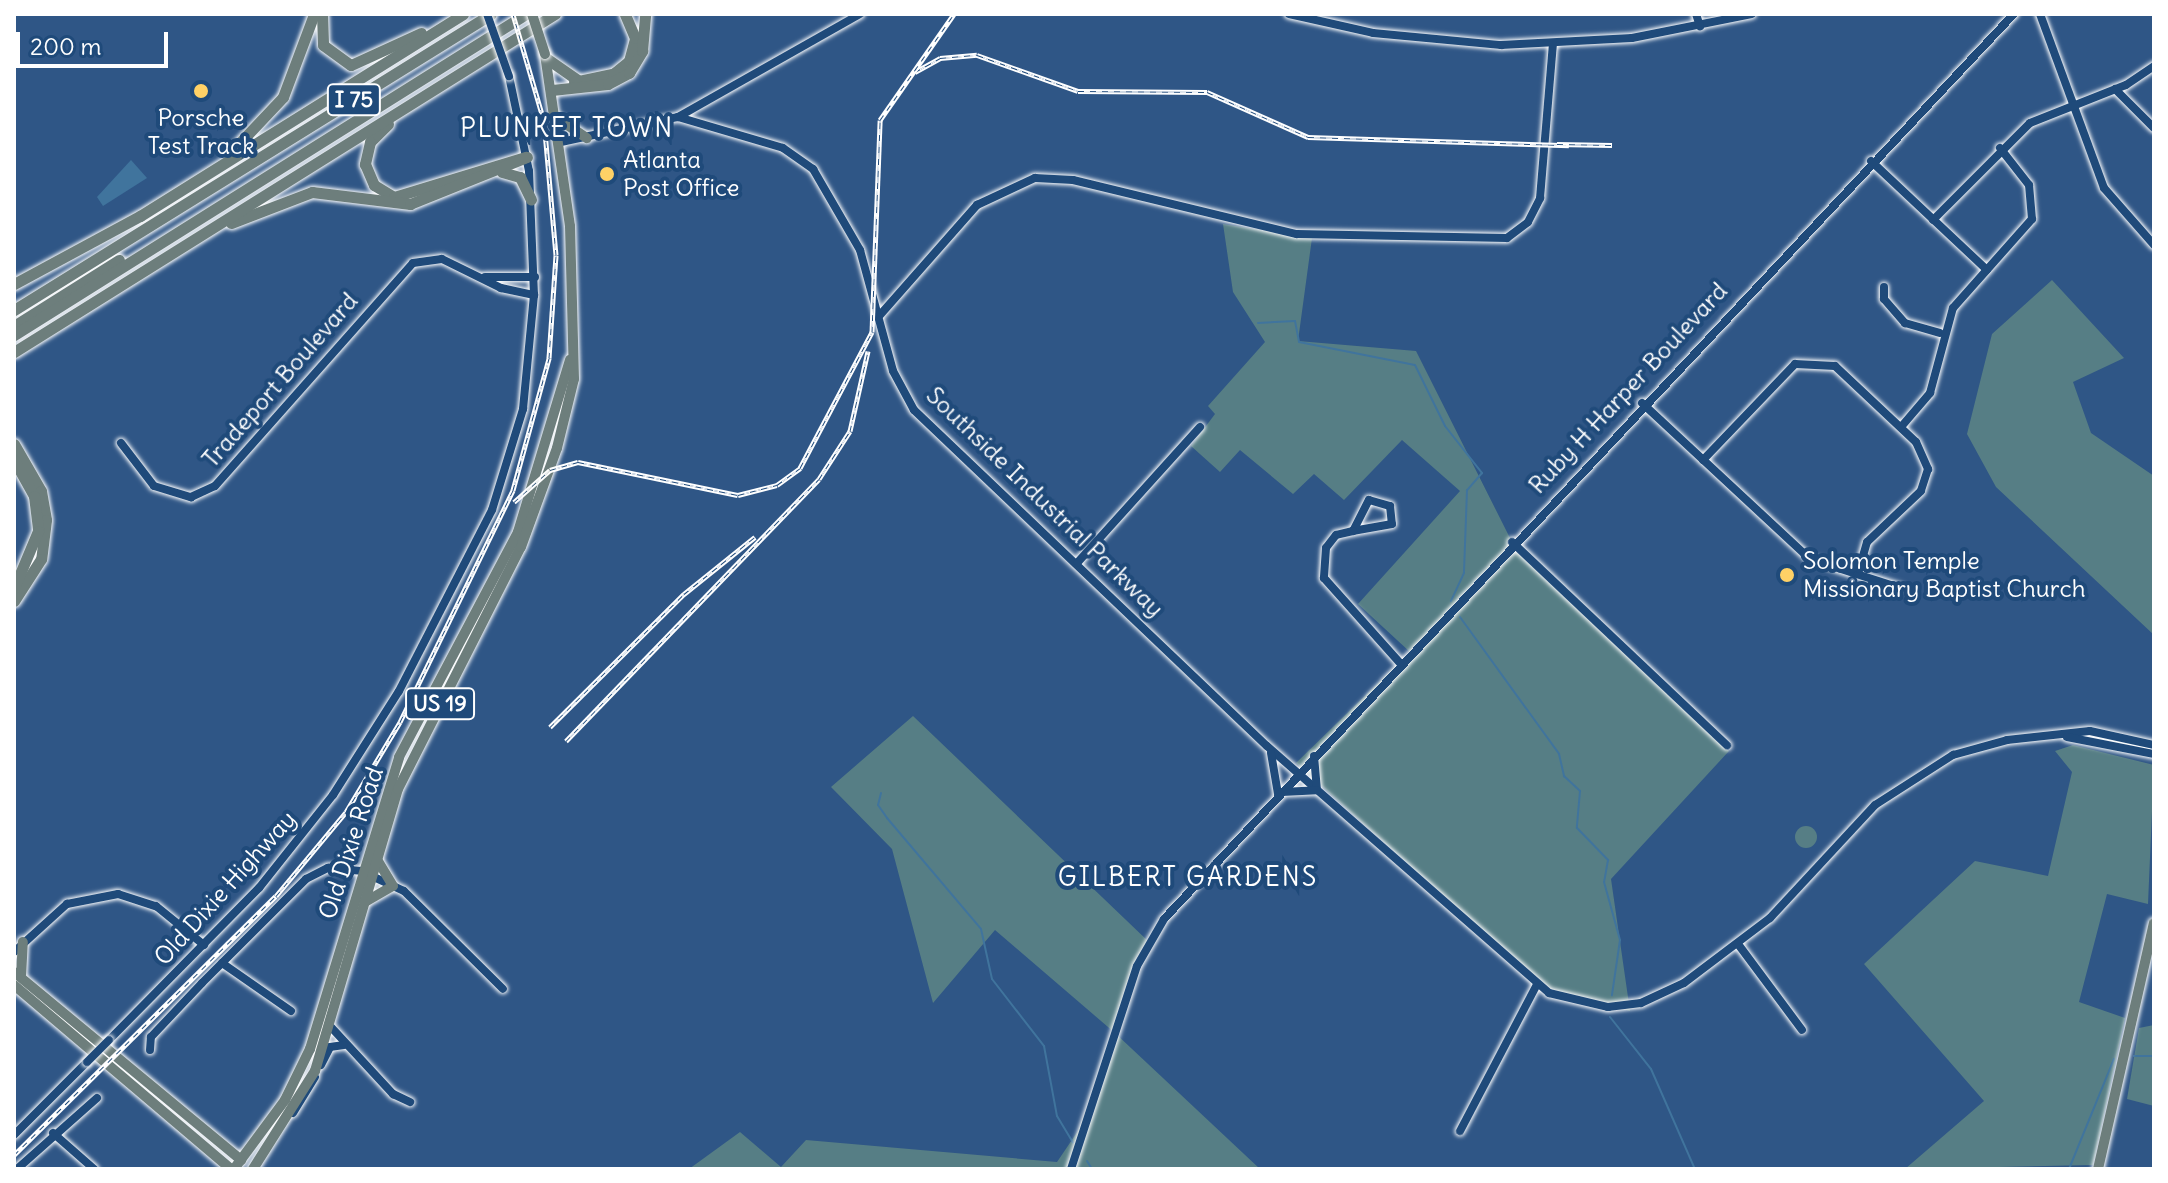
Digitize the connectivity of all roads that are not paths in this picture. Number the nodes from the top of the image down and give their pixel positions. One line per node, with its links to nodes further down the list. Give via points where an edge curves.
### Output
1 (314, 14): 39 (highway, via 273,112 231,152)
2 (322, 14): 3 (highway, via 328,52 358,65)
3 (457, 14)
4 (463, 14): 39 (highway)
5 (489, 14): 35 (street, Old Dixie Highway, bridge); 48 (highway, I 75)
6 (513, 14): 54 (highway)
7 (526, 14): 56 (highway, I 75)
8 (532, 14): 22 (main road, US 19, bridge)
9 (555, 14): 20 (highway)
10 (565, 14): 20 (highway)
11 (625, 14): 24 (highway, via 635,38 629,61 613,74)
12 (645, 14): 26 (highway, via 642,51 629,73 608,84)
13 (860, 14): 29 (street)
14 (1289, 14): 21 (street, via 1417,39)
15 (1696, 14): 19 (street)
16 (1752, 14): 19 (street)
17 (2014, 14): 36 (street, Ruby H Harper Boulevard)
18 (2040, 14): 28 (street)
19 (1700, 26): 21 (street)
20 (529, 31): 27 (highway)
21 (1553, 44): 52 (street, via 1540,198 1528,222 1507,238 1297,234 1073,180 1035,178 977,205)
22 (546, 56): 24 (highway); 26 (main road, US 19)
23 (2154, 66): 25 (street)
24 (579, 81): 26 (highway)
25 (2115, 89): 28 (street); 31 (street)
26 (552, 90): 30 (main road, US 19)
27 (423, 96): 35 (highway, via 367,149 366,171 386,194 408,197); 42 (highway)
28 (2074, 105): 34 (street, via 2030,123); 41 (street, via 2112,203)
29 (678, 117): 32 (street); 52 (street, Southside Industrial Parkway, via 783,148 813,169 860,250)
30 (557, 118): 32 (main road); 33 (main road, US 19)
31 (2154, 128)
32 (587, 138): 33 (street)
33 (561, 142): 67 (main road, US 19, via 570,360)
34 (2000, 148): 40 (street); 43 (street, via 2029,185 2035,207 2026,229)
35 (527, 157): 37 (highway); 38 (street, Old Dixie Highway)
36 (1871, 161): 40 (street); 59 (street, Ruby H Harper Boulevard)
37 (502, 172): 38 (highway, via 520,177); 42 (highway, via 404,205 334,193 289,196)
38 (531, 200): 45 (street, Old Dixie Highway)
39 (140, 216): 46 (highway)
40 (1933, 220): 43 (street)
41 (2154, 245)
42 (177, 251): 53 (highway)
43 (1987, 270): 55 (street)
44 (476, 274): 45 (street, Tradeport Boulevard); 49 (street, Tradeport Boulevard); 62 (street, Tradeport Boulevard, via 442,259 406,267 202,493 154,486)
45 (535, 277): 49 (street, Old Dixie Highway)
46 (14, 284)
47 (1884, 287): 55 (street, via 1884,299 1905,323)
48 (47, 290): 50 (highway); 51 (highway, I 75)
49 (534, 295): 93 (street, Old Dixie Highway, via 523,409 492,510 399,691 333,795)
50 (14, 304)
51 (14, 310)
52 (880, 315): 69 (street, Southside Industrial Parkway, via 893,371 914,410)
53 (71, 316): 57 (highway); 58 (highway)
54 (14, 326)
55 (1940, 333): 61 (street, via 1930,393)
56 (14, 335)
57 (14, 352)
58 (14, 361)
59 (1642, 403): 65 (street); 68 (street, Ruby H Harper Boulevard)
60 (1200, 427): 69 (street)
61 (1901, 427): 65 (street, via 1835,366 1807,361 1785,372); 70 (street, via 1923,452 1927,479 1867,542)
62 (121, 443)
63 (14, 444): 73 (highway, via 41,491 46,520 41,559)
64 (14, 460): 71 (highway, via 34,496 38,531)
65 (1703, 460): 70 (street, via 1810,559)
66 (1353, 531): 66 (street, via 1384,529 1394,514 1384,500 1369,500); 74 (street, via 1336,535 1326,548 1324,578)
67 (521, 535): 86 (main road, Old Dixie Road / US 19, via 403,775); 87 (main road, Old Dixie Road / US 19, via 399,757)
68 (1512, 542): 74 (street, Ruby H Harper Boulevard, via 1462,603); 77 (street)
69 (1078, 562): 79 (street, Southside Industrial Parkway)
70 (1858, 574): 72 (street)
71 (14, 588)
72 (1900, 588)
73 (14, 601)
74 (1400, 663): 81 (street, Ruby H Harper Boulevard)
75 (2058, 736): 76 (street, Southside Industrial Parkway, via 2090,731); 80 (street, Southside Industrial Parkway); 92 (street, Southside Industrial Parkway, via 1980,746 1912,777 1866,813)
76 (2136, 740): 78 (street, Southside Industrial Parkway); 80 (street)
77 (1727, 745)
78 (2154, 745)
79 (1267, 746): 83 (street, Southside Industrial Parkway); 85 (street, Southside Industrial Parkway, via 1280,774)
80 (2134, 750): 82 (street, Southside Industrial Parkway)
81 (1315, 754): 83 (street, Ruby H Harper Boulevard); 84 (street)
82 (2154, 754)
83 (1297, 773): 84 (street, Southside Industrial Parkway); 85 (street, Ruby H Harper Boulevard)
84 (1317, 790): 85 (street); 99 (street, Southside Industrial Parkway)
85 (1278, 794): 122 (street, Ruby H Harper Boulevard, via 1164,919 1130,982)
86 (376, 858): 87 (main road, Old Dixie Road / US 19); 88 (main road)
87 (366, 874): 88 (street); 89 (main road, Old Dixie Road / US 19); 94 (street, via 316,872); 112 (main road, Old Dixie Road / US 19, via 310,1049)
88 (393, 886): 89 (main road); 100 (street)
89 (364, 903): 102 (main road, Old Dixie Road / US 19)
90 (2154, 923): 123 (main road)
91 (19, 944): 93 (street, via 67,904 118,894 156,906); 95 (street); 98 (main road)
92 (1738, 944): 99 (street, Southside Industrial Parkway, via 1684,983 1626,1006 1579,1004); 103 (street)
93 (204, 945): 111 (street, Old Dixie Highway, bridge)
94 (235, 950): 96 (street); 97 (street)
95 (14, 952)
96 (222, 963): 97 (street); 105 (street, via 151,1037)
97 (239, 977): 101 (street)
98 (17, 979): 113 (main road); 115 (main road)
99 (1536, 986): 109 (street)
100 (503, 989)
101 (291, 1011)
102 (330, 1026): 104 (street); 108 (main road, Old Dixie Road / US 19)
103 (1802, 1030)
104 (344, 1045): 107 (street, via 393,1094); 108 (street, via 330,1047)
105 (150, 1050)
106 (97, 1098): 110 (street)
107 (410, 1102)
108 (289, 1117): 114 (main road, Old Dixie Road / US 19)
109 (1460, 1131)
110 (53, 1133): 117 (street); 118 (street)
111 (14, 1135)
112 (257, 1140): 113 (main road); 116 (main road, Old Dixie Road / US 19)
113 (226, 1147): 116 (main road)
114 (265, 1152): 120 (main road, Old Dixie Road / US 19); 121 (main road)
115 (212, 1154): 116 (main road); 119 (main road)
116 (235, 1166): 120 (street)
117 (17, 1169)
118 (94, 1169)
119 (220, 1169)
120 (252, 1169)
121 (264, 1169)
122 (1071, 1169)
123 (2098, 1169)

